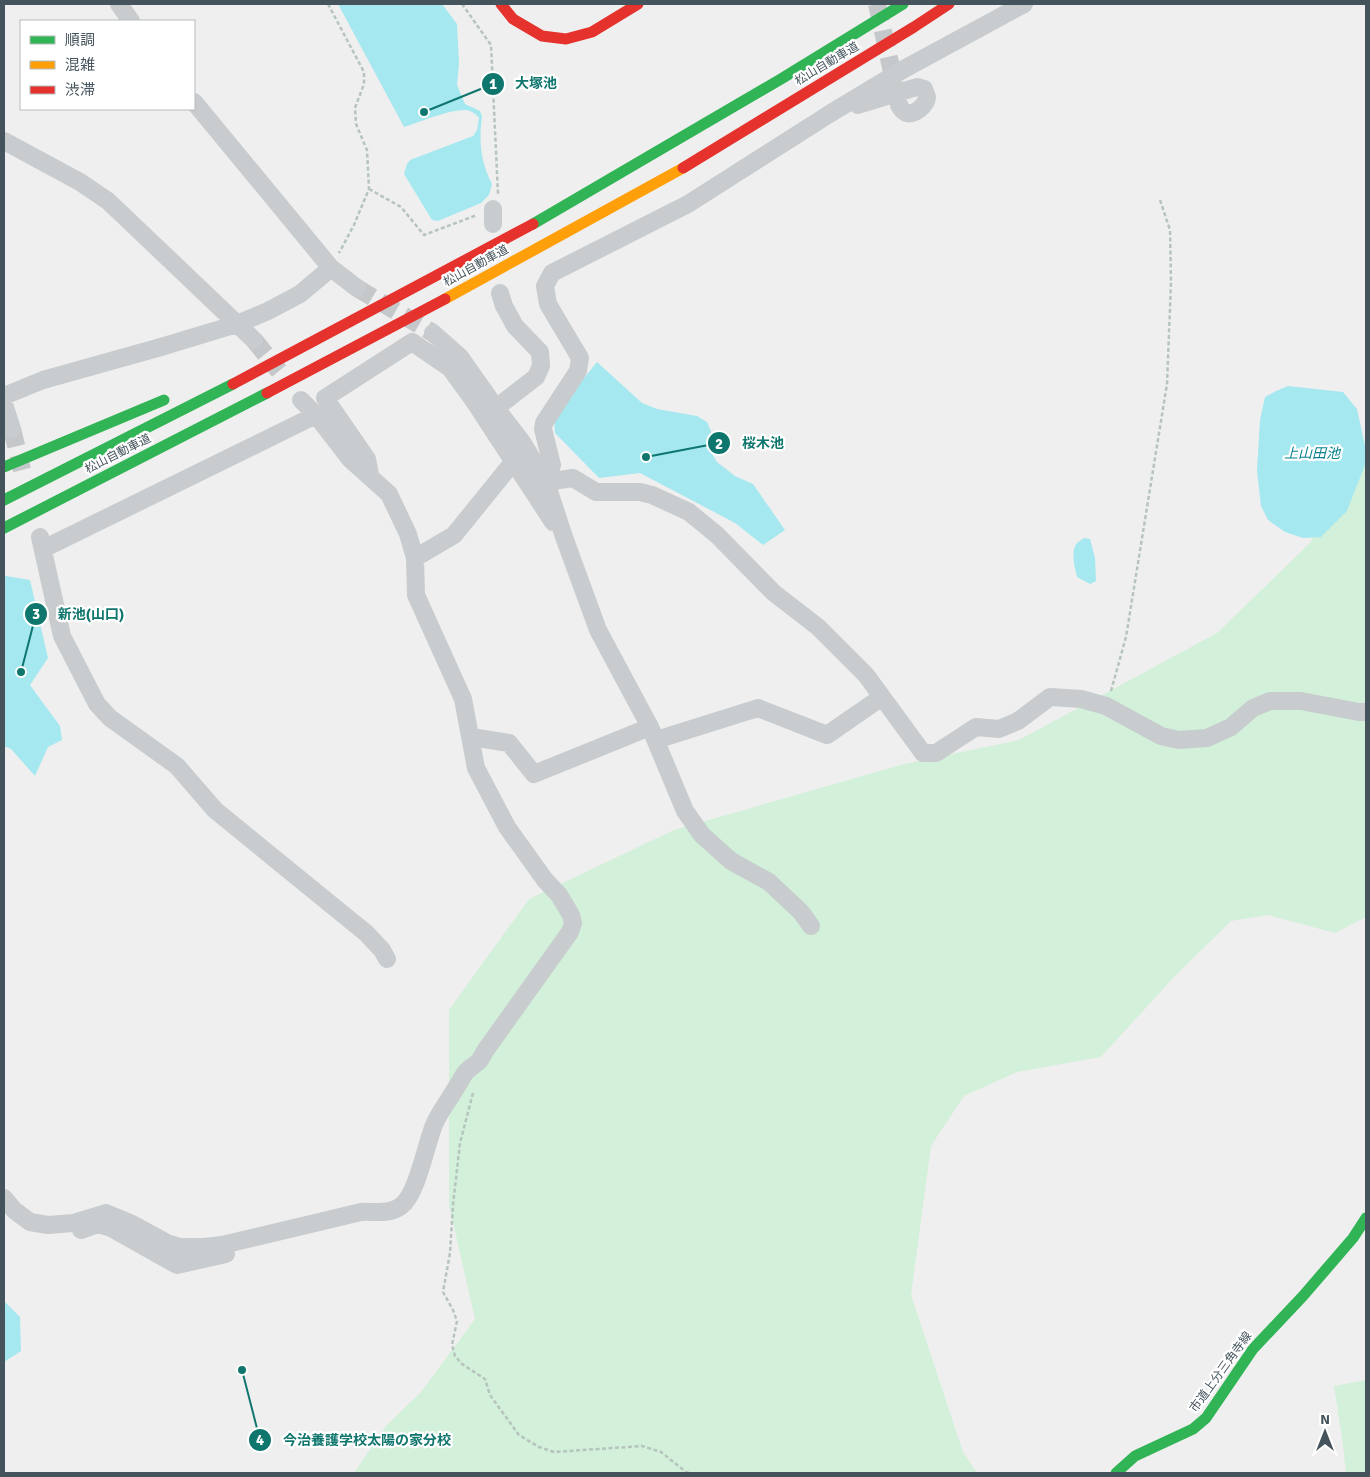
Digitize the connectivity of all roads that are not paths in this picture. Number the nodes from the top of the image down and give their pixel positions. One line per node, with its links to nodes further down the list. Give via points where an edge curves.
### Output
1 (119, 4): 7 (street)
2 (501, 4): 3 (main road, via 513,19 542,36 566,39 592,32)
3 (638, 4)
4 (903, 4): 12 (main road, 松山自動車道)
5 (949, 4): 32 (main road, 松山自動車道, via 686,166 438,303)
6 (1024, 4): 10 (street, via 904,69)
7 (130, 20)
8 (195, 103): 13 (street)
9 (899, 105): 10 (street, via 905,113 916,111 926,103 924,89 917,87)
10 (832, 113): 30 (street, via 688,204 552,273 545,286 548,304 580,358 578,371 544,423 552,465)
11 (4, 139): 17 (street, via 108,201)
12 (553, 212): 14 (main road); 31 (main road, 松山自動車道, via 278,360)
13 (331, 268): 15 (street); 17 (street, via 300,294)
14 (403, 281)
15 (358, 288)
16 (500, 293): 24 (street, via 515,326 540,352 541,366 536,377)
17 (237, 324): 19 (street); 21 (street, via 43,380)
18 (433, 333): 24 (street, via 460,357)
19 (254, 340)
20 (172, 395): 28 (main road)
21 (4, 396)
22 (301, 400): 25 (street)
23 (4, 404): 26 (street)
24 (496, 408): 30 (street, via 522,442)
25 (316, 415): 29 (street, via 350,459); 40 (street, via 42,543 62,636 97,704 110,718 177,766 215,810 366,933)
26 (12, 429)
27 (514, 461): 29 (street, via 450,368 412,342 325,398 367,459); 33 (street); 34 (street, via 454,535)
28 (4, 467)
29 (370, 475): 34 (street, via 389,494 408,534)
30 (546, 482): 33 (street); 35 (street, via 573,478 596,492 640,492 688,512 718,535 774,593 818,627 866,675)
31 (4, 500)
32 (4, 528)
33 (564, 537): 37 (street, via 598,630)
34 (414, 558): 38 (street, via 416,596 463,699)
35 (882, 697): 36 (street, via 922,753 936,753 976,728 999,729 1018,722 1050,697 1081,698 1106,706 1161,736 1179,740 1207,738 1232,727 1253,708 1270,701 1302,701); 37 (street, via 827,735 758,708)
36 (1366, 712)
37 (653, 734): 38 (street, via 534,774 509,743); 39 (street, via 685,811 702,835 731,861 769,882 801,912)
38 (471, 737): 43 (street, via 476,768 490,796 507,827 559,895 573,923 570,932 480,1062 467,1071 434,1123 420,1172 401,1207 385,1213 361,1212 204,1247 180,1247 167,1243 106,1213 73,1223 48,1225)
39 (810, 926)
40 (387, 959)
41 (4, 1198): 43 (street)
42 (1366, 1218): 45 (main road, 市道上分三角寺線, via 1304,1296 1253,1349 1206,1418 1194,1429 1135,1456)
43 (30, 1222): 44 (street, via 50,1230 66,1231 98,1224 177,1265)
44 (276, 1243)
45 (1116, 1473)

